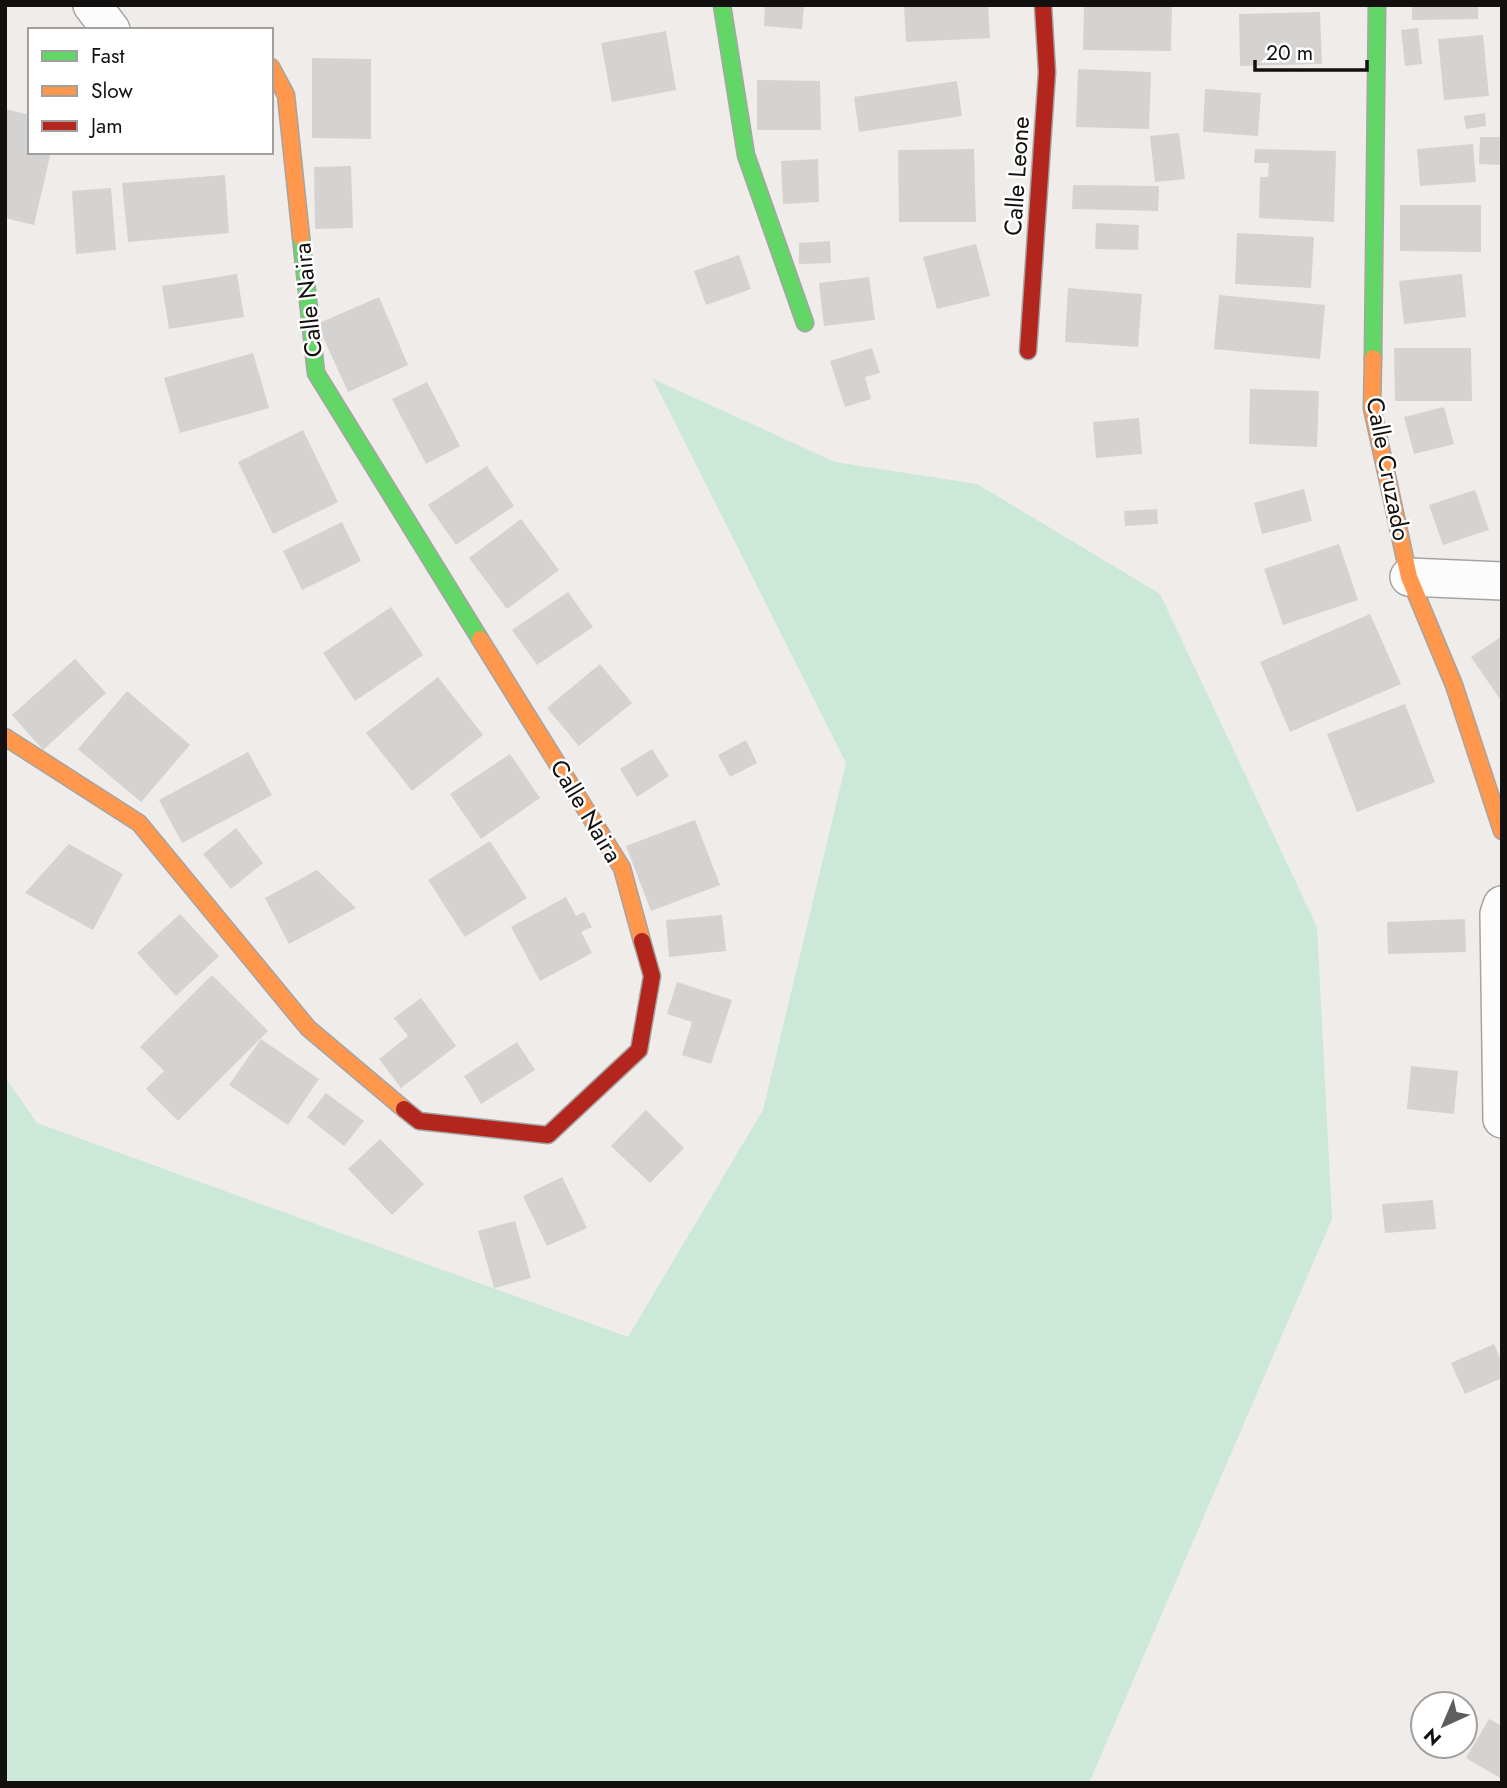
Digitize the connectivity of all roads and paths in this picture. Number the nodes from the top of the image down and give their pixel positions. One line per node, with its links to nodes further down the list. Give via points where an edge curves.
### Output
1 (92, 5): 5 (street)
2 (722, 5): 7 (street, via 746,155)
3 (1043, 5): 8 (street, Calle Leone, via 1047,72)
4 (1377, 5): 9 (street, Calle Cruzado, via 1372,408)
5 (109, 28)
6 (273, 71): 11 (street, Calle Naira, via 286,95 316,373 622,868 652,976 639,1051 548,1135 419,1121 308,1028 139,824)
7 (805, 323)
8 (1028, 351)
9 (1409, 577): 10 (street); 12 (street, Calle Cruzado, via 1454,685)
10 (1502, 581)
11 (5, 737)
12 (1502, 831)
13 (1502, 905): 14 (street)
14 (1502, 1119)

